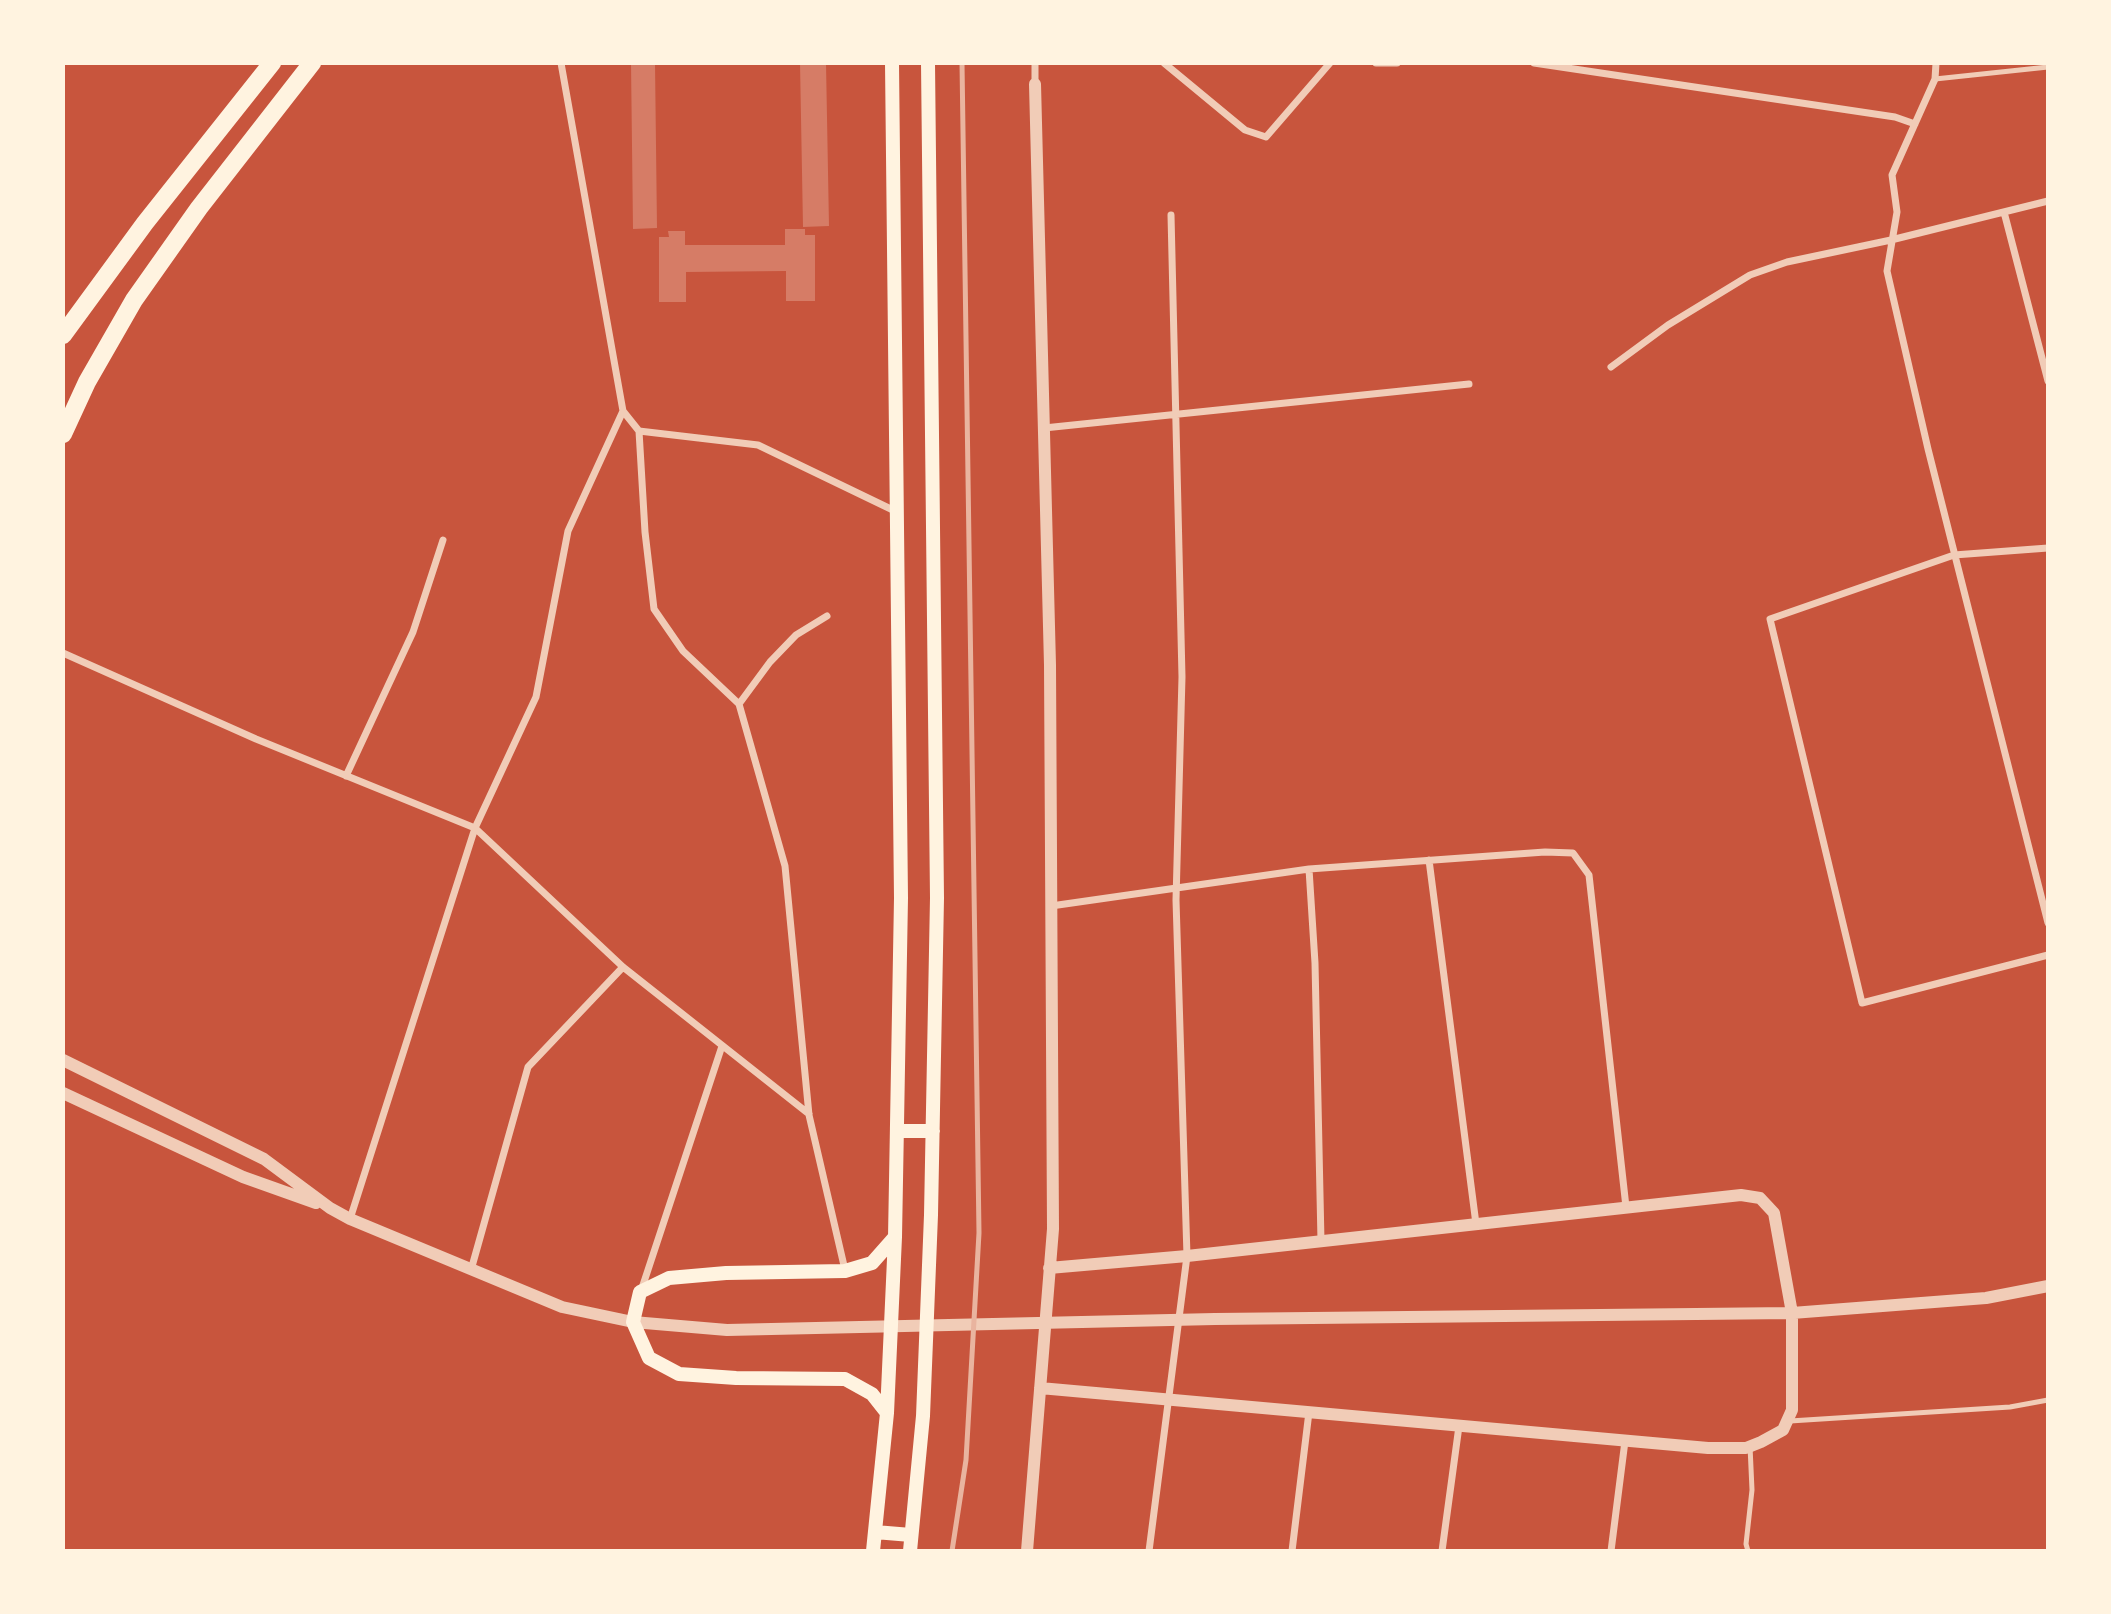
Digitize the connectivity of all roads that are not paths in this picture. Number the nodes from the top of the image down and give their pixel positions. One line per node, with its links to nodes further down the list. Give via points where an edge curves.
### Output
1 (272, 63): 23 (main road)
2 (312, 63): 31 (main road, via 134,300)
3 (561, 63): 27 (street)
4 (892, 63): 32 (main road)
5 (928, 63): 54 (main road, via 937,898)
6 (1035, 63): 17 (street)
7 (1164, 63): 8 (street, via 1245,130 1266,137)
8 (1330, 63)
9 (1376, 63): 10 (street)
10 (1397, 63)
11 (1535, 63): 18 (street, via 1895,117)
12 (1936, 63): 16 (street)
13 (1993, 63): 15 (lane)
14 (2048, 67): 15 (lane)
15 (1993, 74): 16 (lane)
16 (1935, 79): 18 (street)
17 (1035, 84): 29 (street)
18 (1915, 124): 22 (street, via 1892,175 1897,212)
19 (2048, 201): 20 (street)
20 (2004, 212): 22 (street); 25 (street)
21 (1171, 215): 28 (street)
22 (1891, 240): 24 (street, via 1787,262 1750,275 1668,325); 35 (street, via 1887,271)
23 (64, 330)
24 (1611, 368)
25 (2048, 382)
26 (1469, 384): 28 (street)
27 (624, 411): 30 (street); 40 (street, via 568,531 536,697)
28 (1175, 414): 29 (street); 43 (street, via 1182,677)
29 (1044, 428): 44 (street)
30 (639, 430): 32 (street, via 758,445); 38 (street, via 654,609 683,651)
31 (63, 434)
32 (897, 512): 53 (main road, via 901,898)
33 (443, 540): 39 (street, via 412,632)
34 (2048, 548): 35 (street)
35 (1954, 555): 45 (street); 47 (street, via 1770,619 1862,1003)
36 (827, 616): 38 (street, via 796,635)
37 (63, 653): 39 (street)
38 (739, 704): 52 (street, via 785,866)
39 (346, 776): 40 (street)
40 (475, 828): 48 (street); 57 (street)
41 (1429, 860): 42 (street); 55 (street, via 1573,853 1589,875); 58 (street)
42 (1309, 869): 43 (street); 60 (street)
43 (1176, 887): 44 (street); 61 (street)
44 (1051, 906): 62 (street, via 1053,1228)
45 (2047, 912): 46 (street)
46 (2048, 923)
47 (2048, 955)
48 (623, 967): 49 (street); 63 (street, via 528,1068)
49 (722, 1046): 52 (street); 66 (street)
50 (63, 1060): 56 (street, via 264,1158)
51 (63, 1093): 56 (street, via 243,1177)
52 (810, 1115): 64 (street)
53 (897, 1131): 54 (main road); 59 (main road)
54 (933, 1131): 79 (main road, via 923,1416)
55 (1626, 1207): 58 (street); 67 (street, via 1741,1195 1760,1198 1774,1213)
56 (330, 1208): 57 (street)
57 (350, 1219): 63 (street)
58 (1476, 1224): 60 (street)
59 (895, 1237): 64 (main road, via 872,1263); 73 (main road)
60 (1321, 1241): 61 (street)
61 (1187, 1256): 62 (street); 70 (street)
62 (1049, 1268): 69 (street)
63 (471, 1270): 68 (street, via 562,1307)
64 (845, 1271): 66 (main road, via 669,1278)
65 (2048, 1286): 67 (street, via 1986,1298)
66 (640, 1292): 68 (main road)
67 (1792, 1313): 68 (street, via 1215,1319 727,1331); 74 (street, via 1792,1410)
68 (633, 1322): 73 (main road, via 649,1358 679,1374 845,1378 872,1394)
69 (1040, 1388): 70 (street); 82 (street)
70 (1169, 1400): 72 (street); 83 (street)
71 (2048, 1401): 74 (lane)
72 (1309, 1412): 75 (street); 84 (street)
73 (887, 1413): 78 (main road)
74 (1787, 1421): 77 (street, via 1783,1430)
75 (1458, 1426): 76 (street); 85 (street)
76 (1625, 1440): 77 (street, via 1707,1448); 86 (street)
77 (1749, 1446): 87 (lane)
78 (875, 1532): 79 (main road); 80 (main road)
79 (911, 1535): 81 (main road)
80 (873, 1551)
81 (910, 1551)
82 (1027, 1551)
83 (1149, 1551)
84 (1292, 1551)
85 (1442, 1551)
86 (1611, 1551)
87 (1748, 1551)

